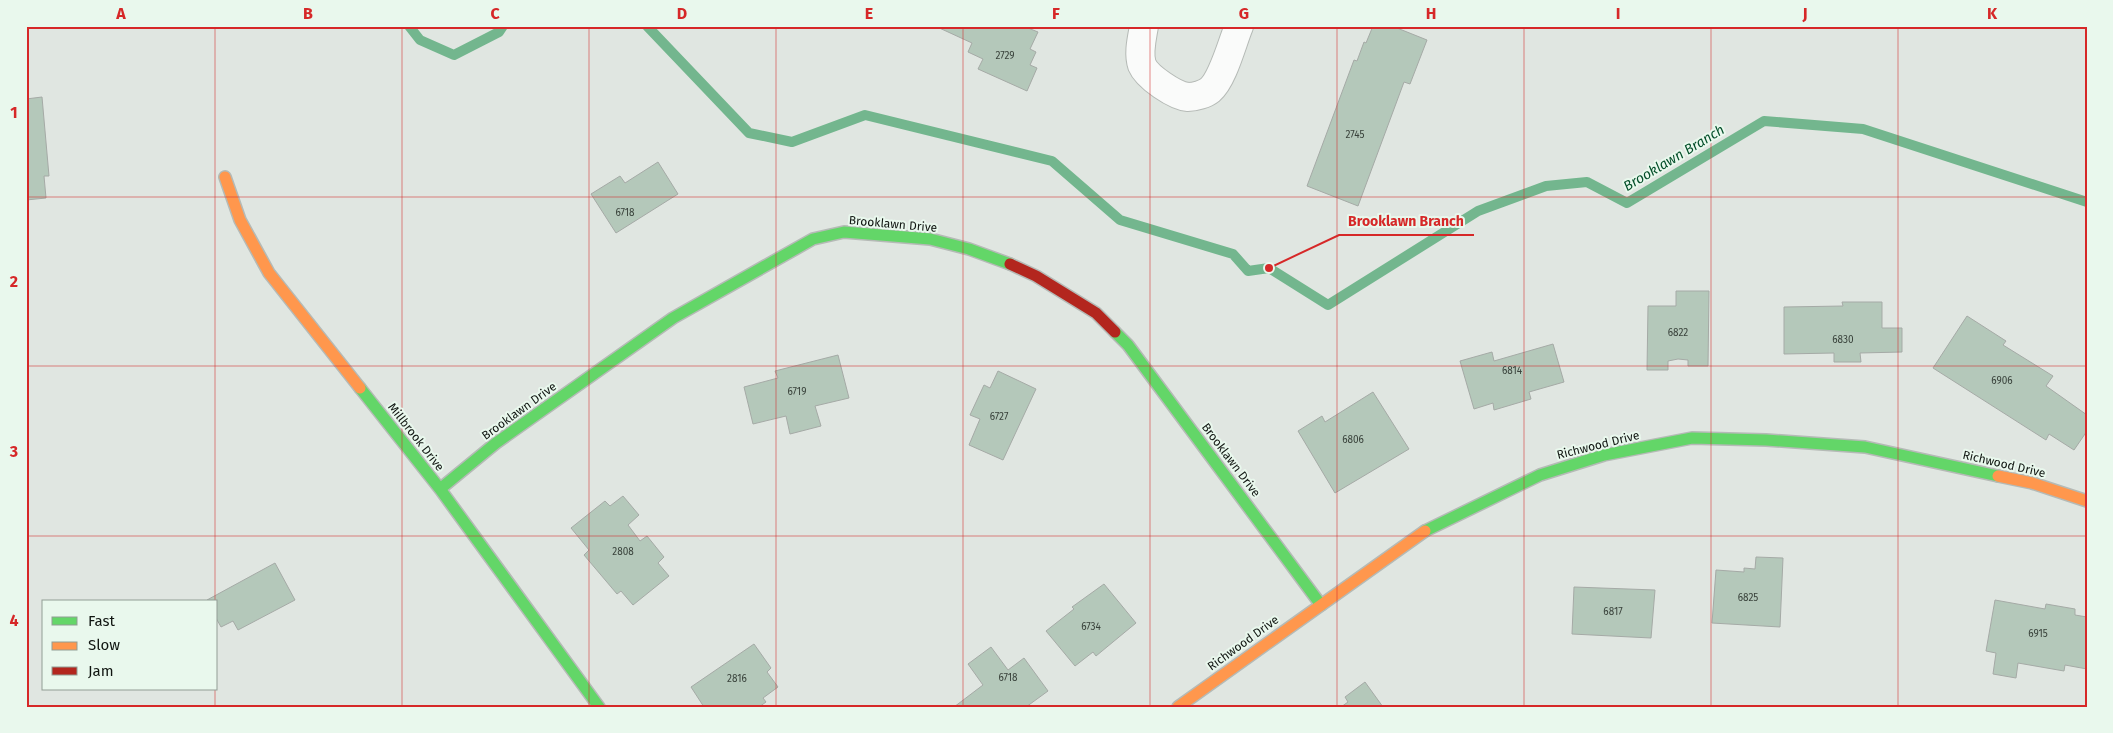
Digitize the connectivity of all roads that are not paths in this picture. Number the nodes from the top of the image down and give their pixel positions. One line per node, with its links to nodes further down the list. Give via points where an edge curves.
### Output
1 (1144, 26): 2 (street, via 1141,64 1155,82 1187,97 1210,90 1219,78)
2 (1238, 26)
3 (224, 177): 4 (street, Millbrook Drive, via 240,220 269,273)
4 (440, 489): 6 (street, Brooklawn Drive, via 496,443 673,318 813,239 844,232 930,239 1004,261 1036,276 1096,313 1128,345); 7 (street, Millbrook Drive)
5 (2087, 501): 6 (street, Richwood Drive, via 2032,483 1866,447 1692,438 1604,455 1540,474 1429,528)
6 (1321, 605): 8 (street, Richwood Drive)
7 (599, 707)
8 (1178, 707)

